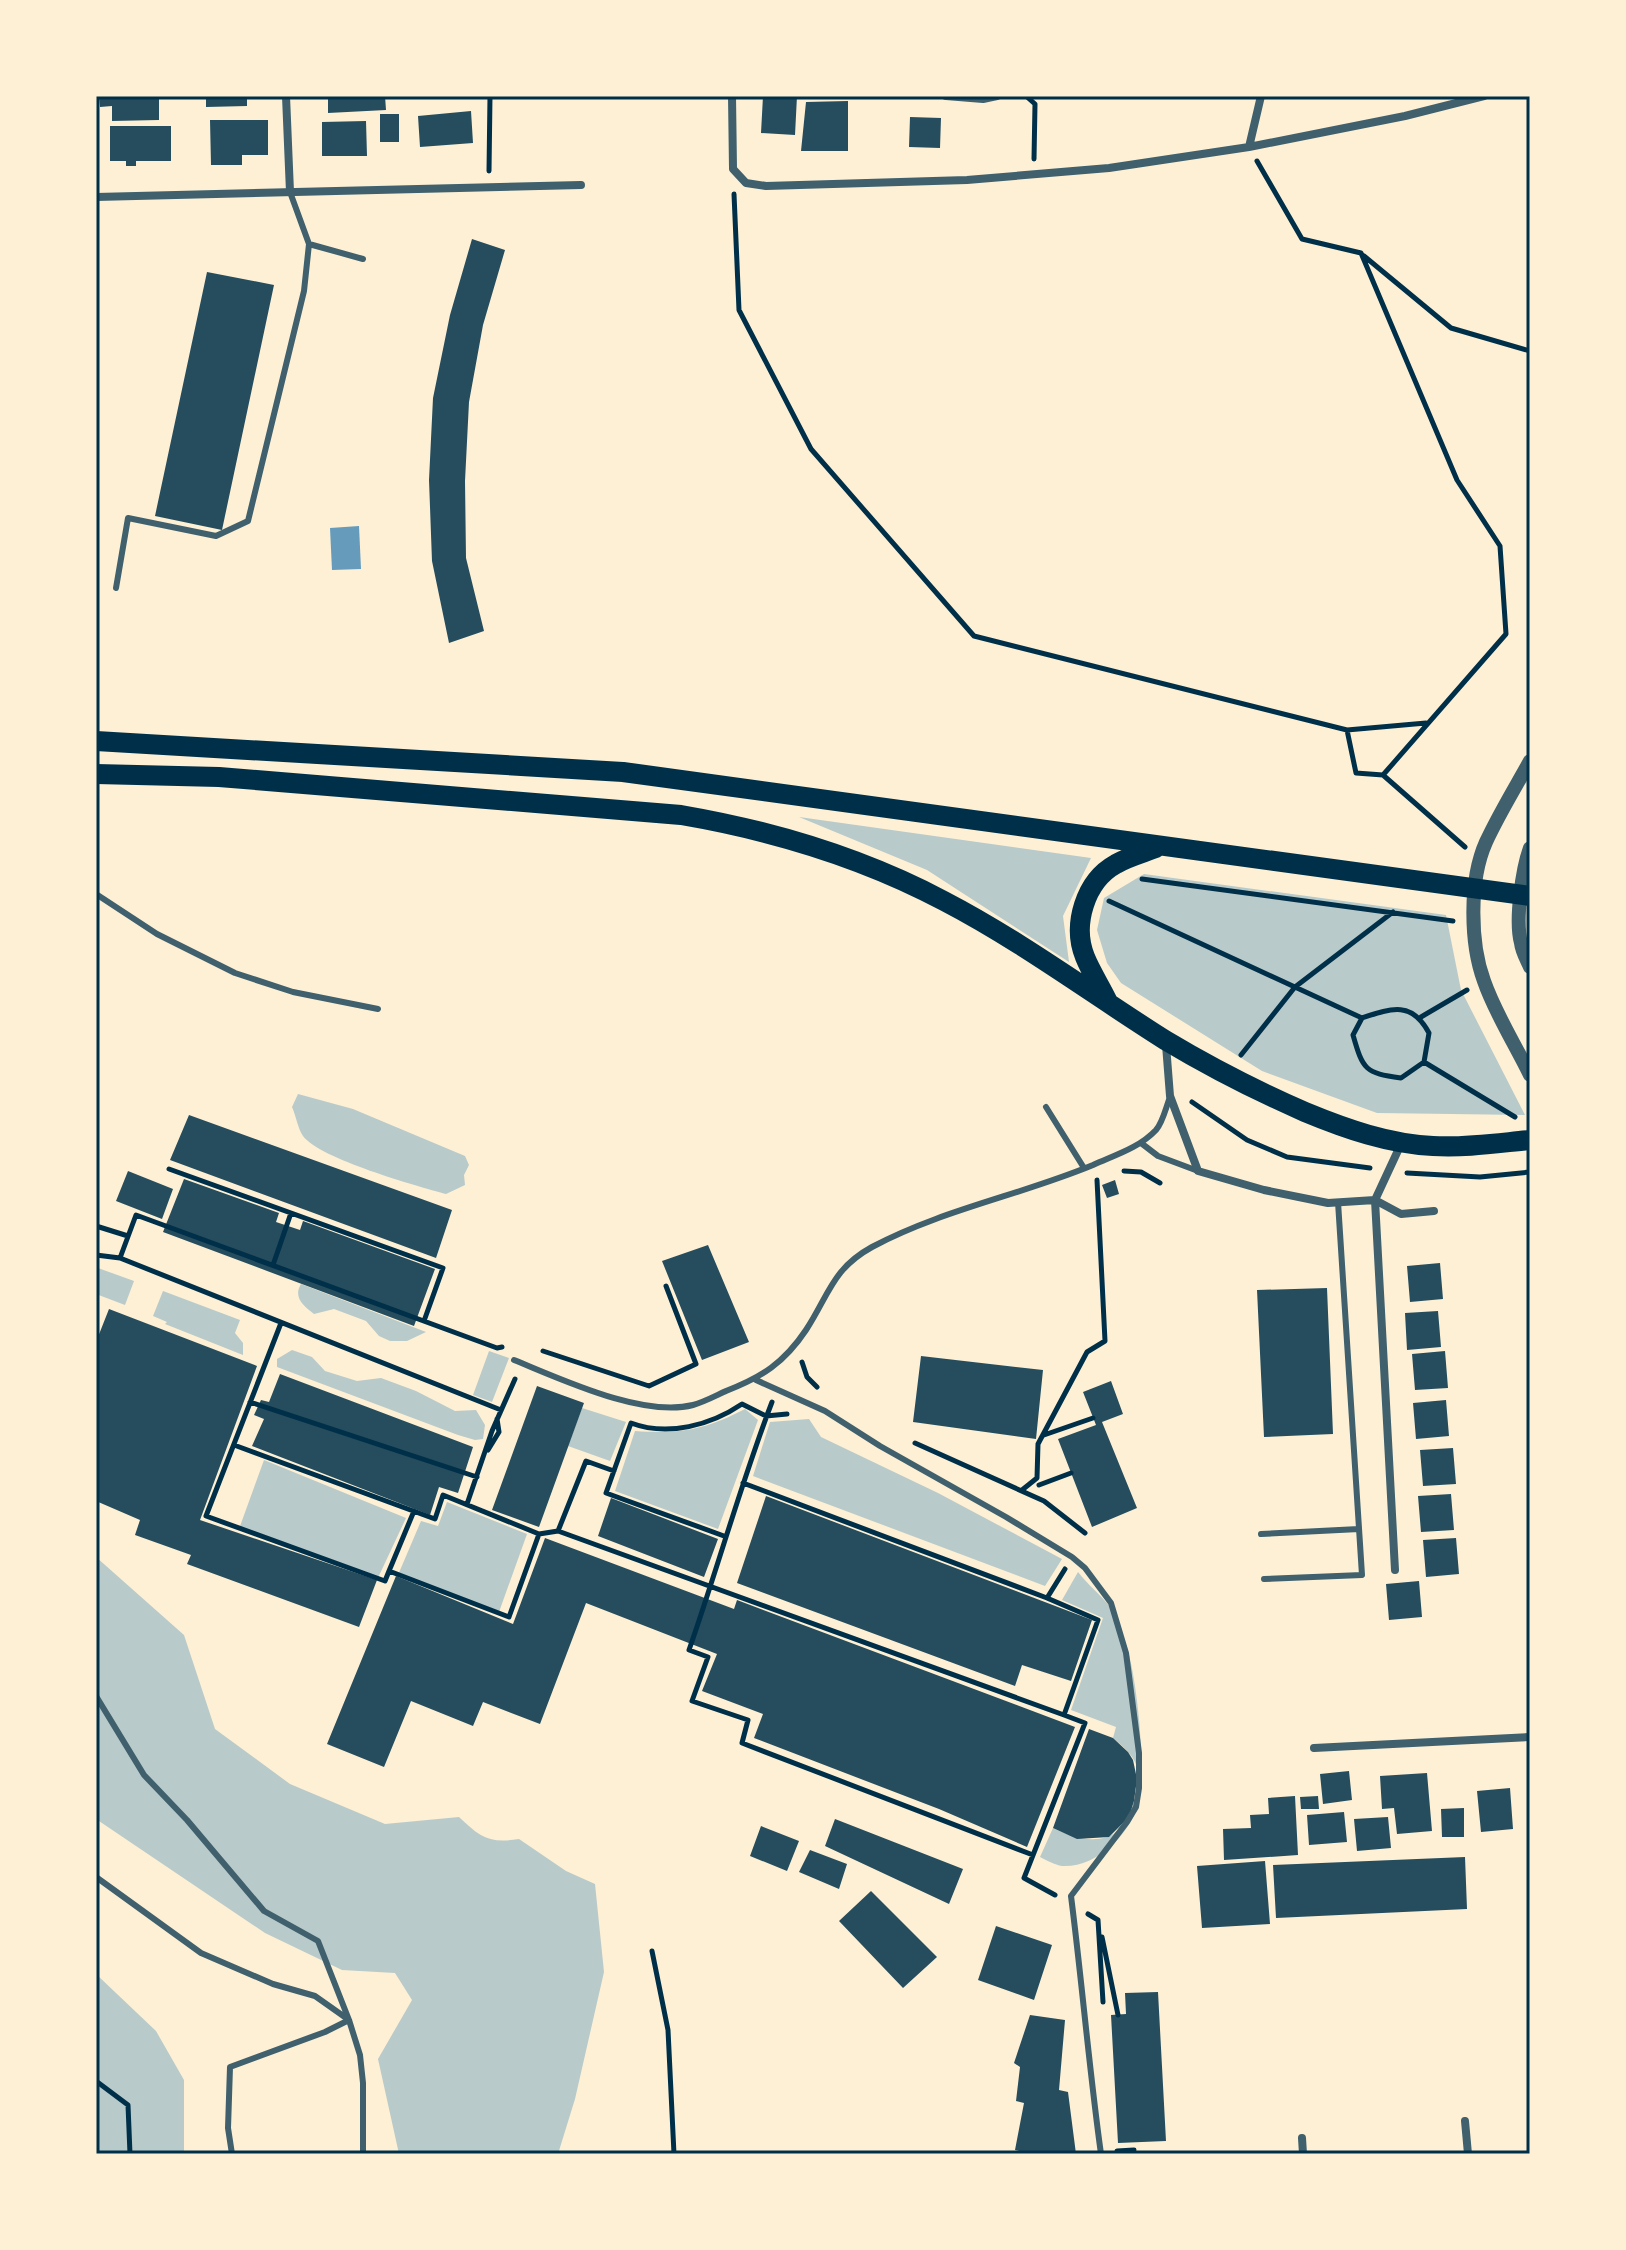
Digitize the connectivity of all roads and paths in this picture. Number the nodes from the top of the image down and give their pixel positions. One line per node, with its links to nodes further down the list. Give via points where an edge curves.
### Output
1 (286, 96): 14 (street)
2 (490, 96): 13 (path)
3 (732, 96): 10 (street)
4 (946, 96): 5 (street)
5 (997, 96)
6 (1026, 96): 11 (path, via 1035,104)
7 (1261, 96): 9 (street)
8 (1481, 97): 9 (street)
9 (1249, 147): 11 (street); 17 (path, via 1302,239)
10 (733, 169): 11 (street, via 746,183 766,186); 22 (path, via 739,310 811,449 974,636)
11 (1034, 174)
12 (581, 185): 13 (street)
13 (489, 188): 14 (street)
14 (290, 192): 15 (street); 16 (lane)
15 (96, 197)
16 (309, 244): 18 (lane); 20 (lane, via 304,291 248,521 216,536 128,518)
17 (1361, 253): 19 (path, via 1451,328); 21 (path, via 1457,480 1500,546 1506,634)
18 (363, 259)
19 (1530, 351)
20 (116, 588)
21 (1427, 722): 22 (path); 26 (path)
22 (1347, 730): 26 (path, via 1356,773)
23 (96, 741): 27 (main road, via 623,772)
24 (1530, 761): 29 (street)
25 (96, 774): 40 (main road, via 250,779 681,815 738,825 795,839 900,878)
26 (1383, 775): 29 (path)
27 (1160, 847): 31 (main road); 40 (main road, via 1115,864 1101,875 1083,907 1081,943)
28 (1530, 848): 33 (street, via 1523,866)
29 (1480, 860): 31 (street)
30 (1140, 879): 35 (path)
31 (1475, 890): 33 (main road); 47 (street, via 1473,924 1484,982)
32 (96, 894): 41 (lane, via 157,934 235,973 293,992)
33 (1526, 895): 37 (street, via 1521,944)
34 (1099, 896): 38 (path)
35 (1393, 912): 36 (path); 38 (path)
36 (1456, 921)
37 (1530, 967)
38 (1295, 987): 43 (path); 45 (path)
39 (1467, 990): 42 (path)
40 (1109, 1002): 44 (main road)
41 (378, 1009)
42 (1421, 1017): 43 (path, via 1401,1009); 46 (path, via 1429,1033)
43 (1362, 1018): 46 (path, via 1353,1035 1360,1060 1374,1074 1401,1078)
44 (1166, 1040): 48 (street); 54 (main road, via 1282,1102 1342,1127)
45 (1235, 1062)
46 (1424, 1062): 50 (path, via 1522,1122)
47 (1530, 1075)
48 (1170, 1091): 51 (path); 53 (lane, via 1159,1127); 58 (street)
49 (1046, 1107): 55 (lane)
50 (1507, 1126)
51 (1247, 1140)
52 (1530, 1140): 54 (main road, via 1463,1146)
53 (1141, 1143): 55 (lane); 58 (lane, via 1158,1156)
54 (1401, 1143): 63 (street)
55 (1084, 1168): 80 (lane, via 947,1215 852,1259 783,1360)
56 (169, 1169): 66 (path)
57 (1119, 1171): 62 (path, via 1141,1172)
58 (1198, 1171): 64 (street, via 1264,1190)
59 (1108, 1175): 60 (path)
60 (1097, 1179): 61 (path); 90 (path, via 1105,1341 1087,1352)
61 (1087, 1183)
62 (1160, 1183)
63 (1375, 1200): 64 (street); 65 (street, via 1401,1214); 109 (street)
64 (1338, 1202): 102 (lane)
65 (1434, 1211)
66 (292, 1213): 71 (path); 73 (path, via 443,1268)
67 (96, 1226): 68 (path)
68 (128, 1236): 70 (path); 71 (path, via 136,1215)
69 (96, 1255): 70 (path)
70 (120, 1258): 74 (path)
71 (273, 1265): 73 (path)
72 (666, 1286): 75 (path, via 696,1364 649,1386)
73 (424, 1321): 76 (path, via 497,1348)
74 (281, 1323): 83 (path); 85 (path)
75 (530, 1346)
76 (508, 1347)
77 (803, 1356): 81 (path, via 807,1377)
78 (514, 1360): 80 (lane, via 643,1406 675,1409)
79 (519, 1372): 85 (path)
80 (756, 1380): 108 (lane, via 825,1411)
81 (826, 1395)
82 (772, 1401): 87 (path)
83 (250, 1402): 92 (path); 95 (path)
84 (745, 1406): 87 (path)
85 (501, 1410): 95 (path)
86 (800, 1413): 87 (path)
87 (766, 1416): 97 (path)
88 (1093, 1418): 90 (path)
89 (636, 1425): 93 (path, via 631,1423)
90 (1043, 1436): 96 (path, via 1038,1444)
91 (902, 1438): 98 (path)
92 (234, 1445): 101 (path); 110 (path, via 206,1516 385,1581)
93 (614, 1471): 103 (path, via 586,1461); 107 (path, via 606,1493)
94 (1071, 1473): 96 (path)
95 (477, 1477): 100 (path)
96 (1038, 1482): 98 (path); 99 (path)
97 (743, 1483): 107 (path); 113 (path)
98 (1022, 1490): 99 (path)
99 (1044, 1501): 104 (path)
100 (467, 1504): 101 (path, via 443,1495 435,1519); 105 (path)
101 (414, 1511): 110 (path)
102 (1359, 1529): 106 (lane); 111 (lane, via 1362,1575)
103 (558, 1531): 105 (path); 112 (path)
104 (1085, 1533)
105 (539, 1534): 110 (path, via 509,1617)
106 (1261, 1534)
107 (724, 1536): 112 (path)
108 (1072, 1557): 113 (path); 132 (lane, via 1111,1603 1126,1653 1139,1753 1136,1807 1071,1896)
109 (1395, 1570)
110 (389, 1571)
111 (1264, 1579)
112 (711, 1587): 115 (path); 118 (path, via 689,1650 708,1657 692,1701 748,1720 742,1743)
113 (1047, 1598): 115 (path, via 1098,1620)
114 (96, 1696): 124 (lane, via 144,1775 264,1911 318,1941)
115 (1064, 1715): 118 (path, via 1085,1723)
116 (1530, 1737): 117 (street)
117 (1314, 1748)
118 (1033, 1855): 120 (path)
119 (96, 1877): 124 (lane, via 201,1953 315,1996)
120 (1024, 1878)
121 (1098, 1920): 123 (path)
122 (652, 1951): 131 (path, via 668,2030)
123 (1118, 2015)
124 (349, 2020): 129 (lane, via 230,2067); 130 (lane, via 363,2083)
125 (96, 2081): 128 (path, via 128,2105)
126 (1465, 2121): 134 (street)
127 (1302, 2138): 133 (street)
128 (130, 2154)
129 (232, 2154)
130 (363, 2154)
131 (674, 2154)
132 (1101, 2154)
133 (1303, 2154)
134 (1468, 2154)

